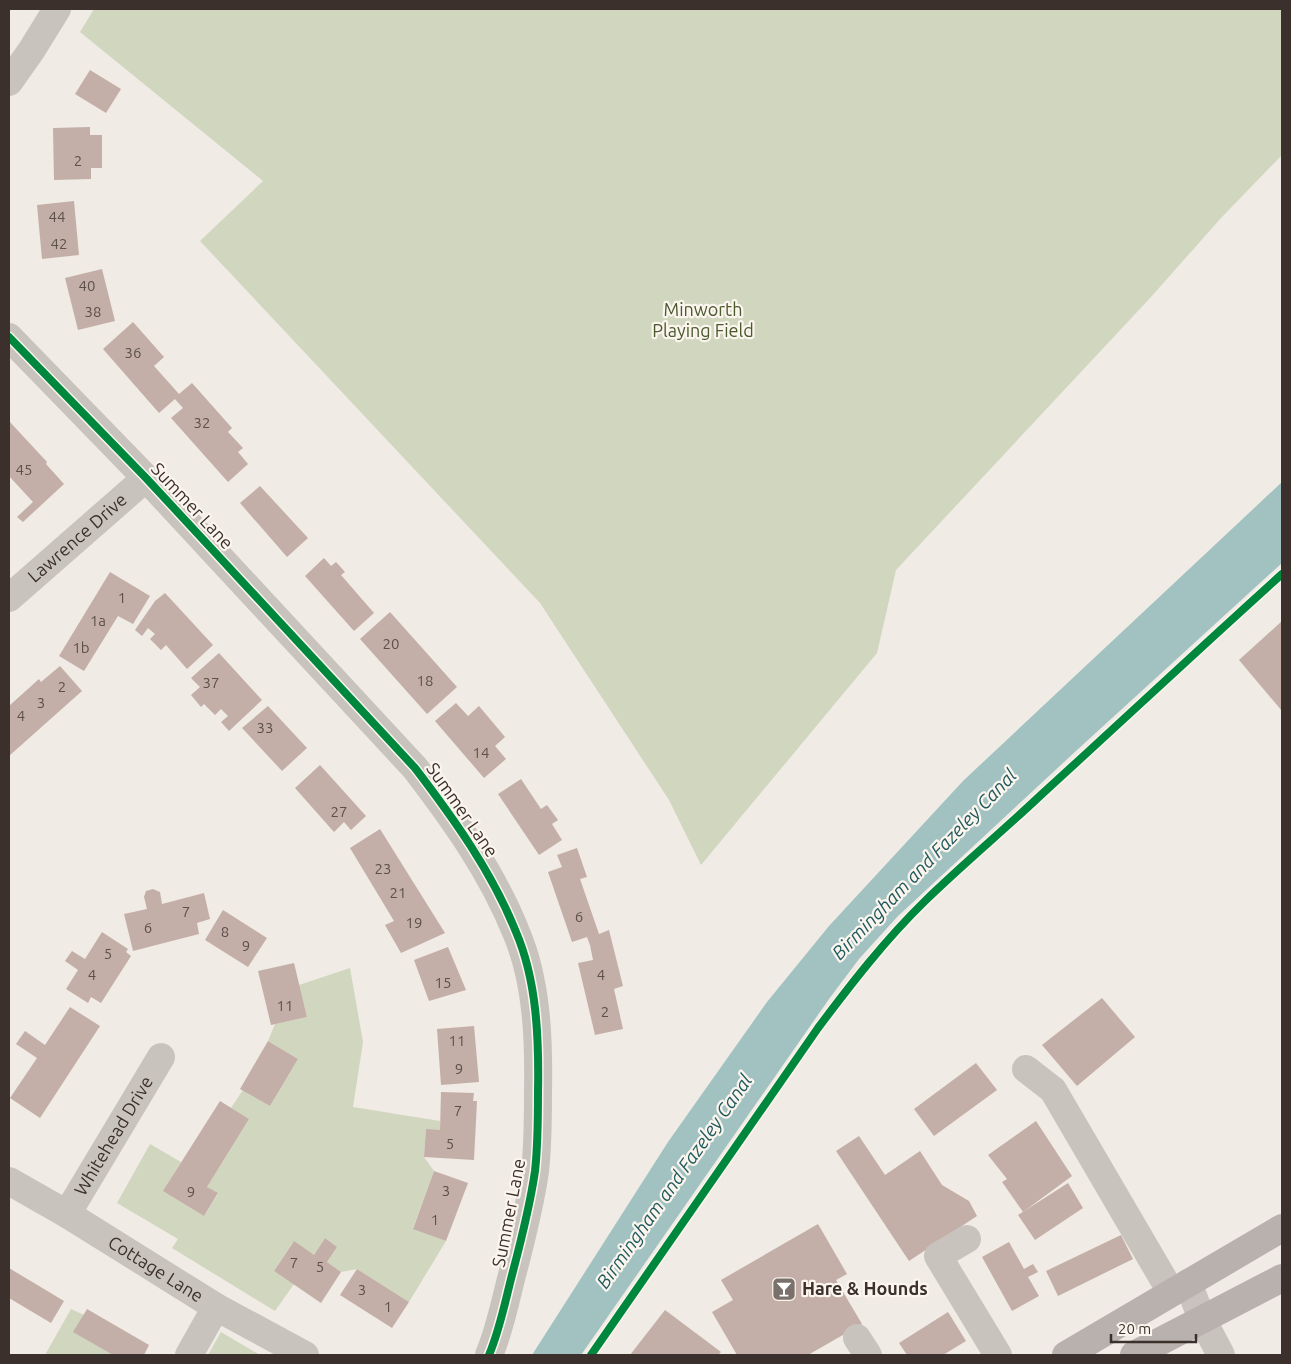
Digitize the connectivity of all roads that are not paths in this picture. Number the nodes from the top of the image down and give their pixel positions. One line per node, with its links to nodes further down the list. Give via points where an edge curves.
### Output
1 (57, 9): 2 (street)
2 (9, 82)
3 (9, 337): 4 (street, Summer Lane)
4 (146, 478): 5 (street, Lawrence Drive); 18 (street, Summer Lane, via 414,768 451,814 488,873 517,932 531,979 539,1050 535,1172 497,1335)
5 (9, 598)
6 (161, 1058): 9 (street, Whitehead Drive)
7 (1026, 1069): 13 (street, via 1053,1090)
8 (9, 1181): 9 (street, Cottage Lane)
9 (67, 1214): 14 (street, Cottage Lane)
10 (1282, 1228): 13 (main road)
11 (967, 1239): 19 (street, via 938,1256)
12 (1282, 1278): 15 (main road)
13 (1179, 1287): 15 (street); 20 (main road)
14 (216, 1307): 16 (street); 17 (street, Cottage Lane)
15 (1202, 1319): 21 (main road); 22 (street)
16 (189, 1355)
17 (305, 1355)
18 (489, 1355)
19 (998, 1355)
20 (1066, 1355)
21 (1134, 1355)
22 (1221, 1355)

